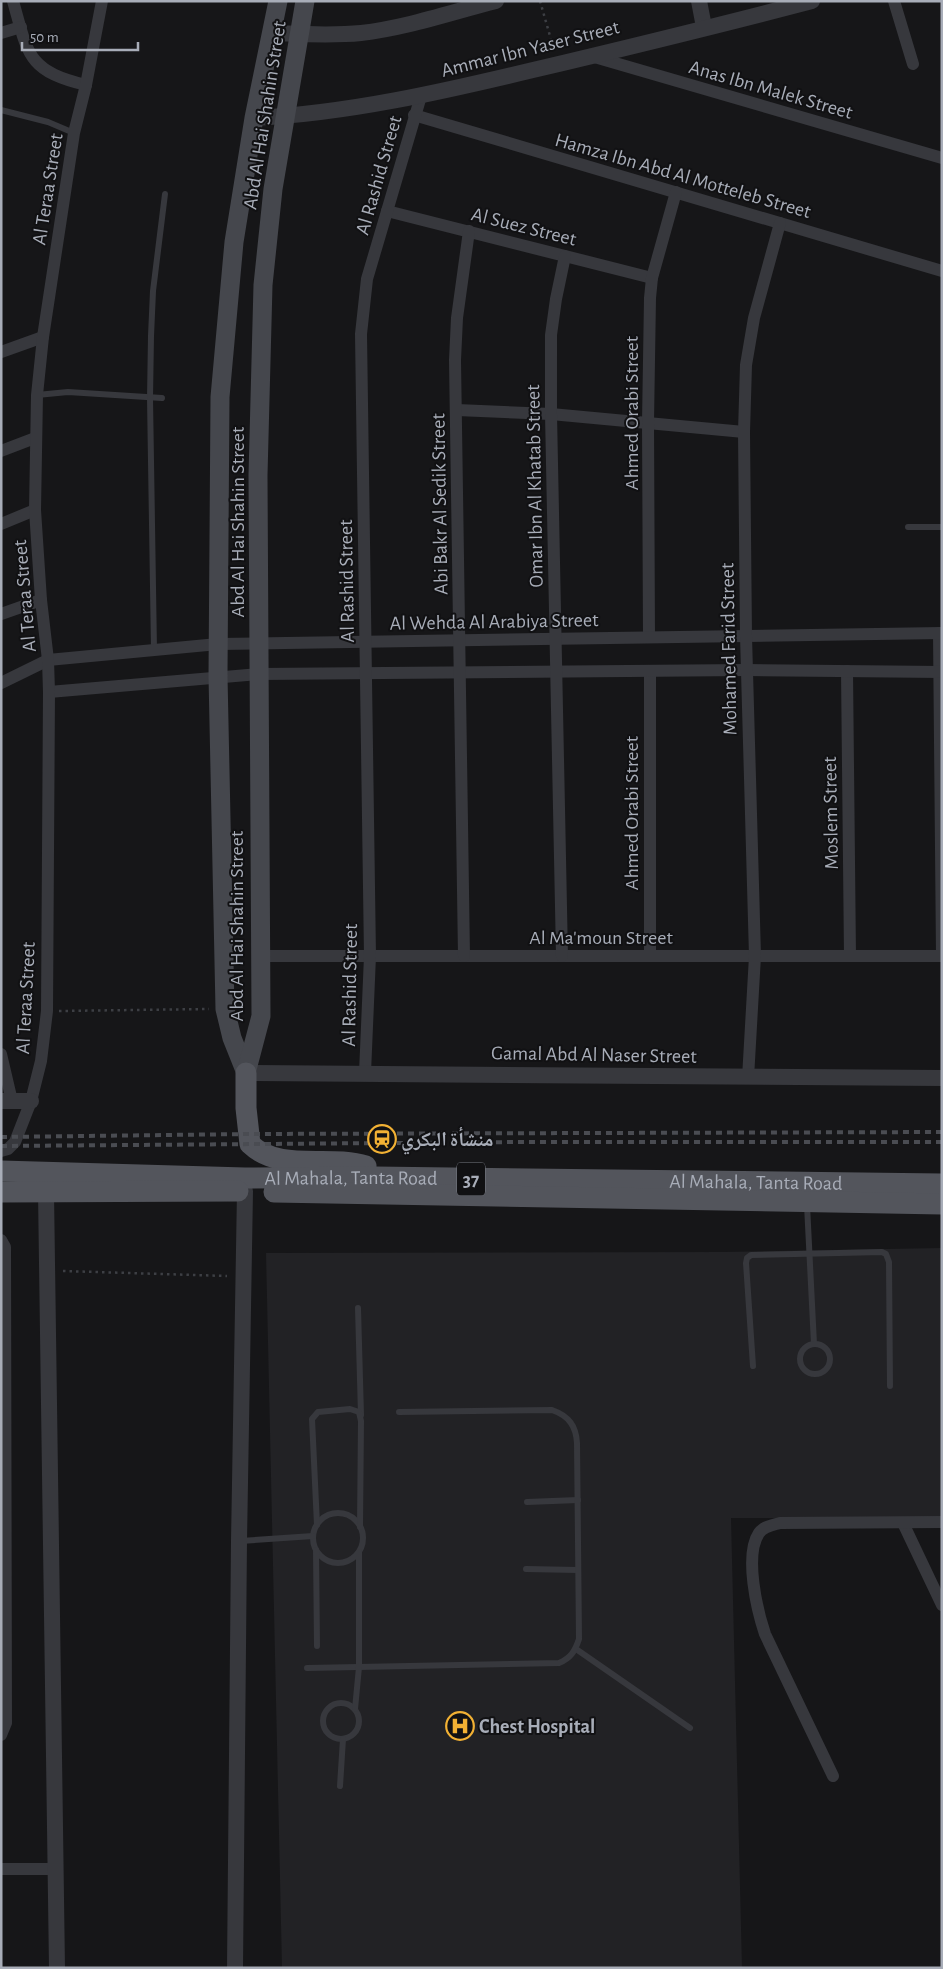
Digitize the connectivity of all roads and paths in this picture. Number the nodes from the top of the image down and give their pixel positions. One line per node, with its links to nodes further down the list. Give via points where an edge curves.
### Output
1 (14, 1): 11 (street)
2 (102, 1): 18 (street, Al Teraa Street)
3 (278, 1): 13 (main road, Abd Al Hai Shahin Street)
4 (305, 1): 14 (main road, Abd Al Hai Shahin Street)
5 (496, 1): 14 (street, via 361,33)
6 (540, 1): 16 (path)
7 (699, 1): 10 (street)
8 (812, 1): 10 (street, Ammar Ibn Yaser Street)
9 (894, 1): 17 (street)
10 (704, 27): 15 (street, Ammar Ibn Yaser Street)
11 (21, 28): 12 (street); 18 (street, via 32,58 45,70)
12 (1, 33)
13 (272, 33): 14 (street); 23 (main road, Abd Al Hai Shahin Street)
14 (300, 34): 22 (main road, Abd Al Hai Shahin Street)
15 (591, 56): 16 (street, Ammar Ibn Yaser Street); 25 (street, Anas Ibn Malek Street)
16 (558, 64): 19 (street, Ammar Ibn Yaser Street)
17 (913, 64)
18 (86, 85): 24 (street, Al Teraa Street)
19 (421, 96): 21 (street, Al Rashid Street); 22 (street, Ammar Ibn Yaser Street)
20 (1, 110): 24 (lane, via 48,122)
21 (414, 115): 26 (street, Hamza Ibn Abd Al Motteleb Street); 28 (street, Al Rashid Street)
22 (286, 117): 23 (street, Ammar Ibn Yaser Street); 58 (main road, Abd Al Hai Shahin Street, via 273,189 262,285)
23 (254, 118): 57 (main road, Abd Al Hai Shahin Street, via 234,242 220,397)
24 (74, 133): 34 (street, Al Teraa Street)
25 (942, 158)
26 (676, 192): 29 (street, Hamza Ibn Abd Al Motteleb Street); 33 (street, Ahmed Orabi Street)
27 (165, 194): 37 (lane, via 153,291)
28 (387, 210): 30 (street, Al Suez Street); 56 (street, Al Rashid Street, via 367,279 361,334)
29 (780, 223): 32 (street, Hamza Ibn Abd Al Motteleb Street); 42 (street, Mohamed Farid Street, via 749,341)
30 (468, 231): 31 (street, Al Suez Street); 39 (street, Abi Bakr Al Sedik Street, via 457,318)
31 (565, 256): 33 (street, Al Suez Street); 40 (street, Omar Ibn Al Khatab Street, via 551,335)
32 (942, 270)
33 (652, 278): 41 (street, Ahmed Orabi Street)
34 (43, 337): 35 (street); 36 (street, Al Teraa Street)
35 (1, 352)
36 (37, 395): 37 (lane, via 68,392); 43 (street, Al Teraa Street)
37 (150, 398): 38 (lane); 59 (lane)
38 (162, 398)
39 (457, 410): 40 (street); 55 (street, Abi Bakr Al Sedik Street)
40 (550, 414): 41 (street); 54 (street, Omar Ibn Al Khatab Street)
41 (648, 422): 42 (street); 53 (street, Ahmed Orabi Street)
42 (744, 432): 52 (street, Mohamed Farid Street)
43 (35, 438): 44 (street); 45 (street, Al Teraa Street)
44 (1, 450)
45 (35, 510): 46 (street); 49 (street, Al Teraa Street)
46 (1, 524)
47 (908, 527): 48 (lane)
48 (942, 527)
49 (41, 600): 50 (street); 60 (street, Al Teraa Street)
50 (1, 614)
51 (940, 633): 52 (street, Al Wehda Al Arabiya Street); 67 (street)
52 (746, 636): 53 (street, Al Wehda Al Arabiya Street); 62 (street, Mohamed Farid Street)
53 (649, 637): 54 (street, Al Wehda Al Arabiya Street)
54 (556, 639): 55 (street, Al Wehda Al Arabiya Street); 64 (street, Omar Ibn Al Khatab Street)
55 (460, 640): 56 (street, Al Wehda Al Arabiya Street); 63 (street, Abi Bakr Al Sedik Street)
56 (365, 642): 58 (street, Al Wehda Al Arabiya Street); 66 (street, Al Rashid Street)
57 (218, 644): 58 (street, Al Wehda Al Arabiya Street); 59 (street, Al Wehda Al Arabiya Street); 69 (main road, Abd Al Hai Shahin Street)
58 (258, 644): 68 (main road, Abd Al Hai Shahin Street)
59 (154, 650): 60 (street, Al Wehda Al Arabiya Street)
60 (48, 660): 70 (street); 71 (street, Al Teraa Street)
61 (650, 670): 62 (street); 64 (street); 76 (street, Ahmed Orabi Street)
62 (747, 670): 65 (street); 77 (street, Mohamed Farid Street)
63 (461, 671): 64 (street); 66 (street); 74 (street, Abi Bakr Al Sedik Street)
64 (556, 671): 75 (street, Omar Ibn Al Khatab Street)
65 (847, 671): 67 (street); 78 (street, Moslem Street)
66 (366, 672): 68 (street); 73 (street, Al Rashid Street)
67 (941, 672): 79 (street)
68 (259, 674): 69 (street); 72 (main road, Abd Al Hai Shahin Street)
69 (218, 676): 71 (street); 80 (main road, Abd Al Hai Shahin Street)
70 (1, 683)
71 (49, 692): 81 (street, Al Teraa Street)
72 (261, 956): 73 (street, Al Ma'moun Street); 83 (main road, Abd Al Hai Shahin Street, via 261,1016)
73 (370, 956): 74 (street, Al Ma'moun Street); 84 (street, Al Rashid Street)
74 (464, 956): 75 (street, Al Ma'moun Street)
75 (562, 956): 76 (street, Al Ma'moun Street)
76 (650, 956): 77 (street, Al Ma'moun Street)
77 (755, 956): 78 (street, Al Ma'moun Street); 85 (street, Mohamed Farid Street)
78 (850, 956): 79 (street, Al Ma'moun Street)
79 (942, 956)
80 (226, 1009): 81 (path); 83 (main road, Abd Al Hai Shahin Street, via 232,1038)
81 (47, 1011): 88 (street, Al Teraa Street, via 41,1061)
82 (1, 1054): 87 (street)
83 (246, 1073): 84 (street, Gamal Abd Al Naser Street); 91 (main road, via 250,1144 258,1152 272,1158 362,1164 372,1170)
84 (365, 1073): 85 (street, Gamal Abd Al Naser Street)
85 (748, 1078): 86 (street, Gamal Abd Al Naser Street)
86 (942, 1078)
87 (6, 1101): 88 (street)
88 (31, 1101): 89 (street, Al Teraa Street, via 15,1142)
89 (1, 1151)
90 (1, 1171): 91 (main road, Al Mahala, Tanta Road / 37)
91 (374, 1178): 92 (main road, Al Mahala, Tanta Road / 37)
92 (942, 1184)
93 (1, 1192): 94 (main road, Al Mahala, Tanta Road / 37)
94 (46, 1192): 95 (main road, Al Mahala, Tanta Road / 37); 100 (street)
95 (245, 1192): 96 (main road, Al Mahala, Tanta Road / 37); 101 (street)
96 (807, 1201): 97 (main road, Al Mahala, Tanta Road / 37); 99 (lane)
97 (942, 1204)
98 (1, 1240): 103 (street, via 5,1247)
99 (809, 1253): 104 (lane); 105 (lane, via 756,1254 747,1258); 106 (lane, via 886,1254)
100 (47, 1270): 101 (path); 134 (street)
101 (244, 1276): 117 (street)
102 (358, 1308): 108 (lane)
103 (3, 1328): 116 (street)
104 (814, 1344): 104 (lane, via 804,1349 799,1359 804,1370 815,1374 826,1370 830,1359 825,1348)
105 (753, 1366)
106 (890, 1386)
107 (399, 1412): 109 (lane, via 552,1410 561,1413 576,1434)
108 (361, 1416): 113 (lane, via 350,1409 318,1412 312,1419); 114 (lane)
109 (578, 1500): 110 (lane); 121 (lane)
110 (527, 1502)
111 (942, 1522): 112 (street)
112 (904, 1523): 122 (street); 131 (street, via 780,1523 760,1532 754,1544 752,1562 759,1617)
113 (316, 1525): 114 (lane, via 330,1515 338,1514 347,1515); 115 (lane)
114 (360, 1527): 119 (lane, via 362,1543)
115 (313, 1536): 117 (lane); 118 (lane)
116 (3, 1539): 129 (street, via 6,1723)
117 (239, 1541): 136 (street)
118 (316, 1550): 119 (lane, via 321,1557 337,1563 353,1558); 123 (lane)
119 (359, 1552): 125 (lane)
120 (526, 1569): 121 (lane)
121 (578, 1570): 124 (lane, via 579,1638)
122 (942, 1605)
123 (317, 1646)
124 (576, 1649): 125 (lane, via 572,1656 559,1663); 128 (lane)
125 (359, 1667): 126 (lane); 127 (lane)
126 (307, 1668)
127 (354, 1710): 130 (lane, via 359,1719 356,1730); 130 (lane, via 343,1703 326,1711 323,1724 326,1730)
128 (690, 1728)
129 (1, 1735)
130 (343, 1739): 132 (lane)
131 (833, 1776)
132 (340, 1786)
133 (1, 1869): 134 (street)
134 (56, 1869): 135 (street)
135 (58, 1968)
136 (235, 1968)

